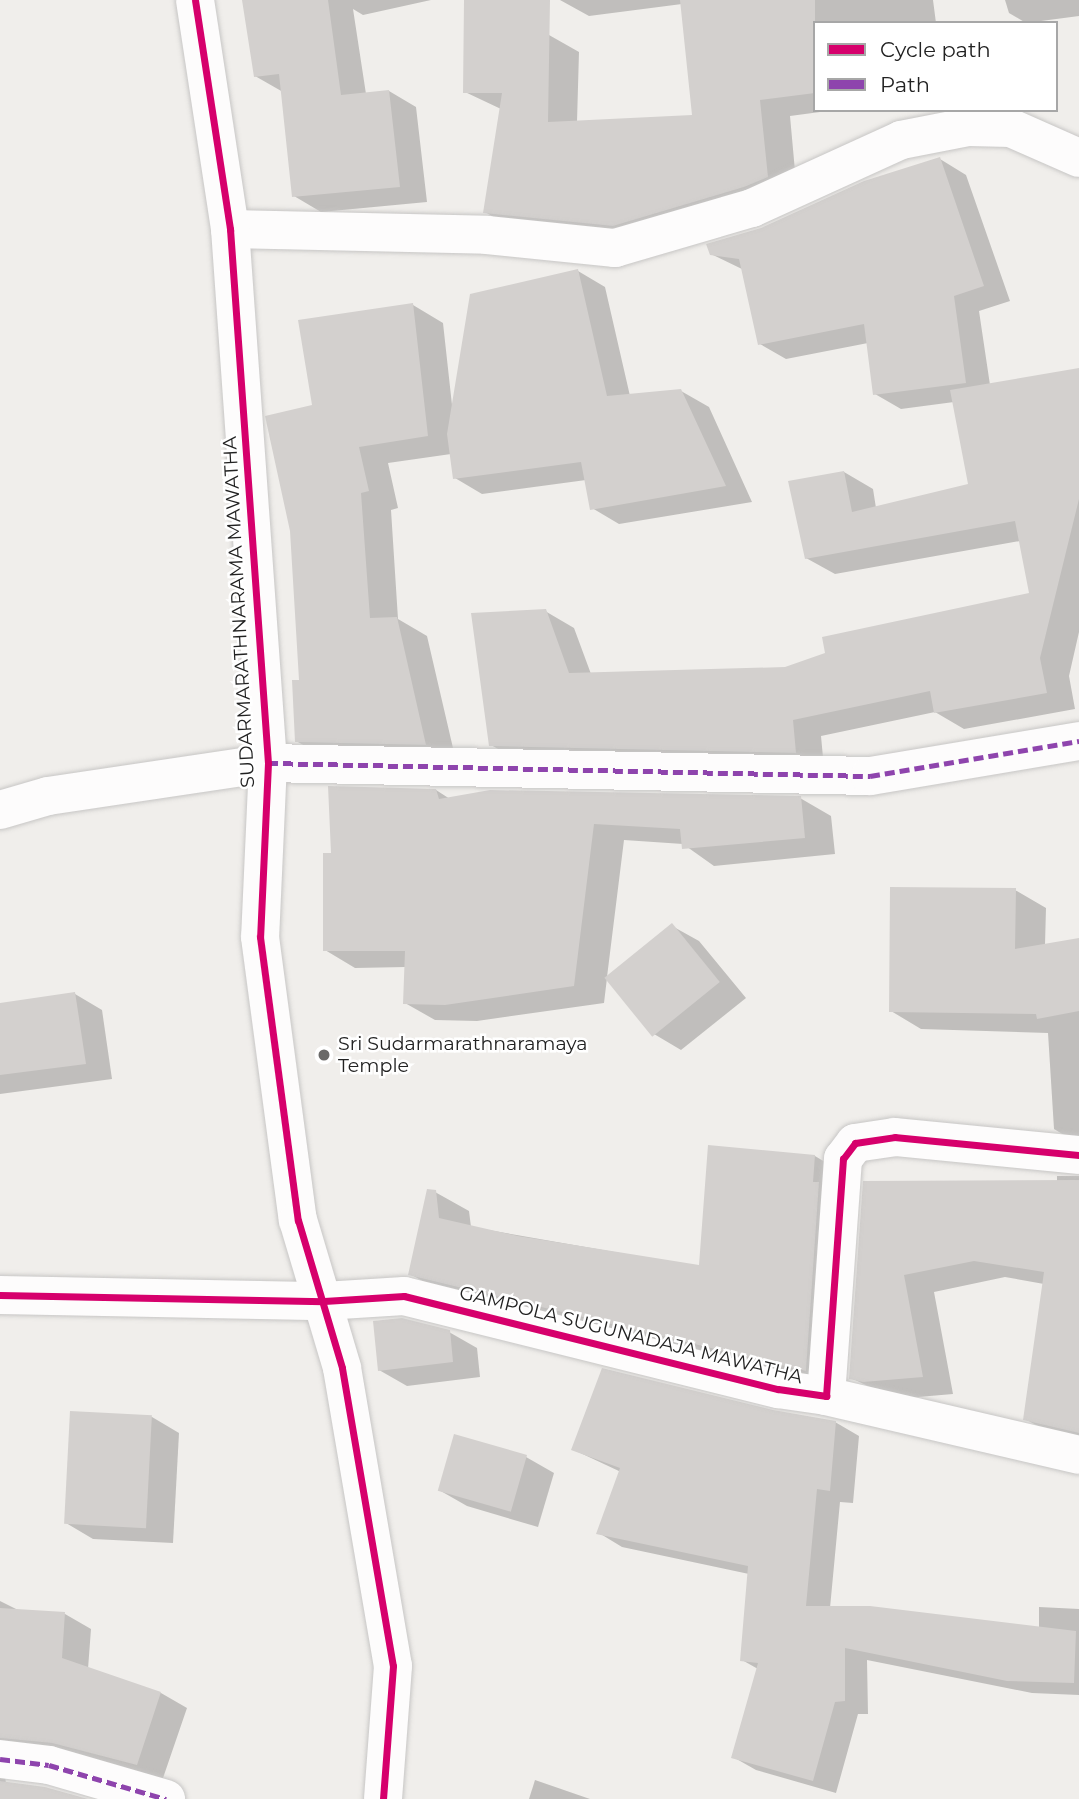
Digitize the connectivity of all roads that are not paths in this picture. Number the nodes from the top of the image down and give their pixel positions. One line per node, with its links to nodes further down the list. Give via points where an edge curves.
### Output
1 (195, 0): 3 (street, SUDARMARATHNARAMA MAWATHA)
2 (1079, 158): 3 (street, via 1011,128 968,127 914,138 752,208 615,248 487,235)
3 (230, 229): 5 (street, SUDARMARATHNARAMA MAWATHA)
4 (1079, 741): 5 (street, via 870,776)
5 (268, 763): 6 (street, via 48,796); 9 (street, SUDARMARATHNARAMA MAWATHA, via 260,937 298,1220)
6 (0, 810)
7 (1079, 1155): 10 (street, GAMPOLA SUGUNADAJA MAWATHA, via 895,1138 855,1143 843,1159)
8 (0, 1295): 9 (street, GAMPOLA SUGUNADAJA MAWATHA)
9 (324, 1301): 10 (street, GAMPOLA SUGUNADAJA MAWATHA, via 404,1296 778,1389); 14 (street, SUDARMARATHNARAMA MAWATHA, via 342,1368 393,1666)
10 (826, 1396): 11 (street)
11 (1079, 1455)
12 (0, 1759): 13 (street, via 49,1765)
13 (166, 1799)
14 (383, 1799)

